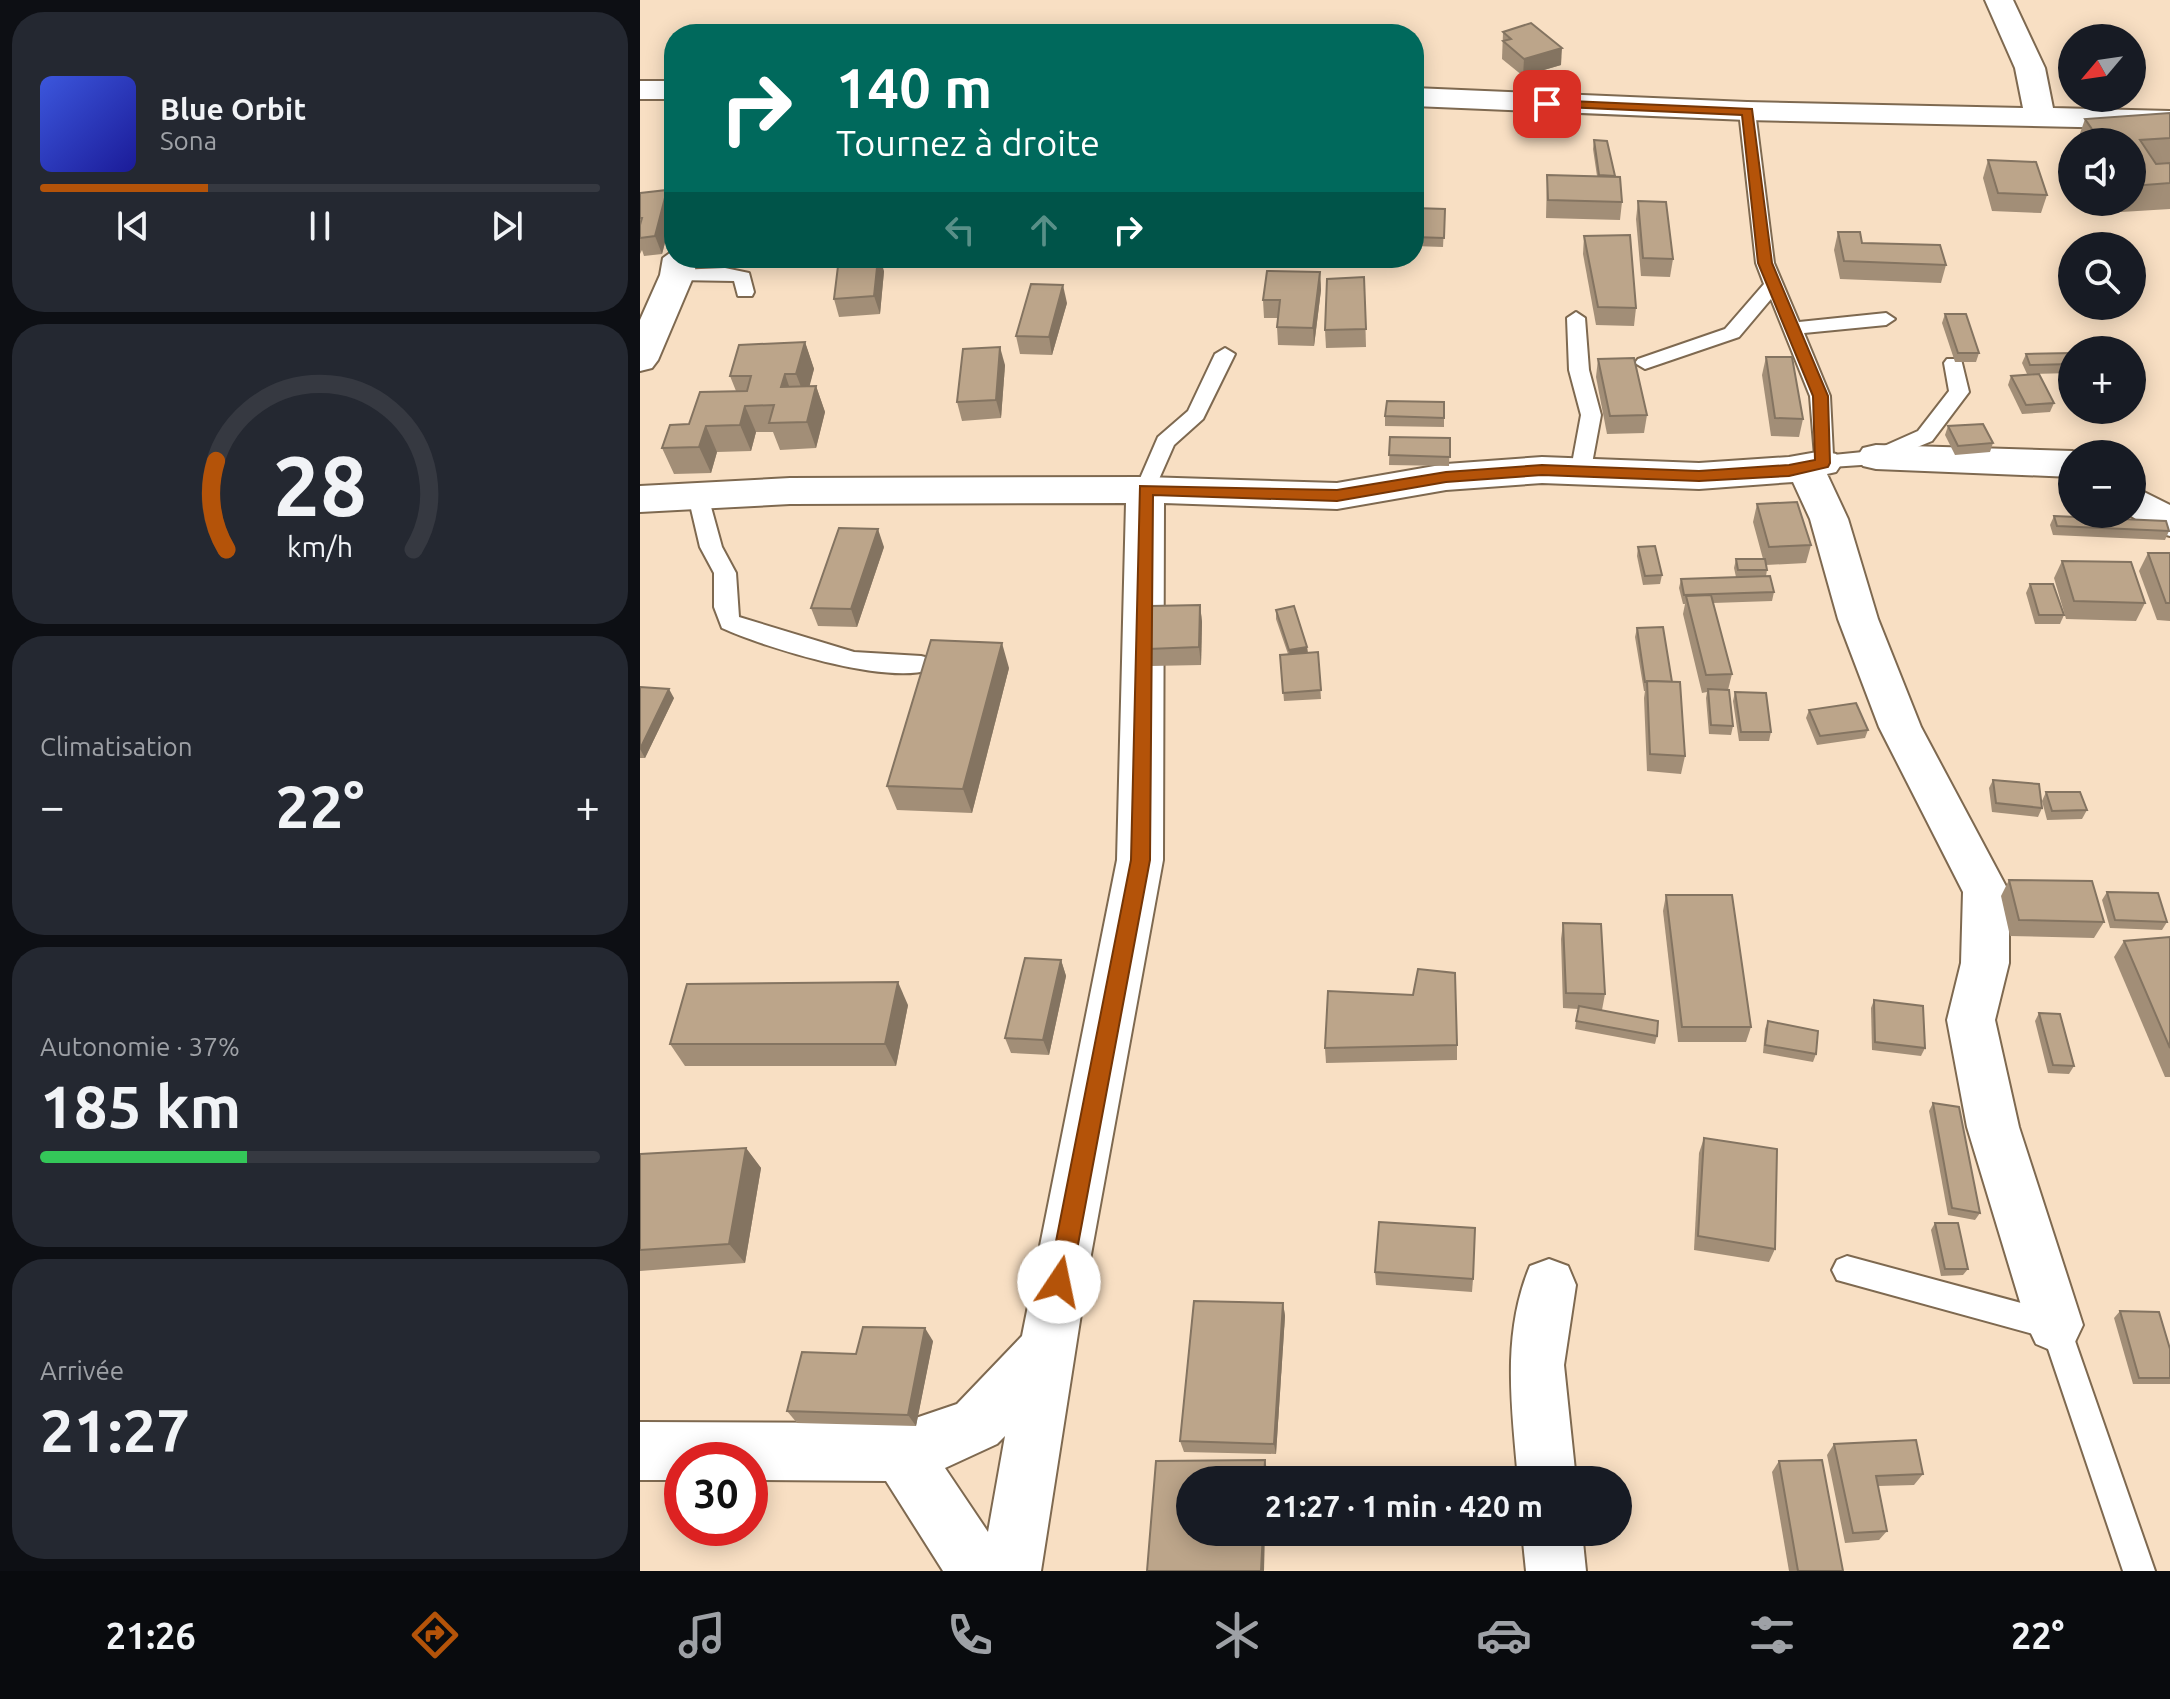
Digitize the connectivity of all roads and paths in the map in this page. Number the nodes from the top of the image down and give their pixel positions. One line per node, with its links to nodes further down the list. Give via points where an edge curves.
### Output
1 (1999, 0): 6 (street, via 2030,68)
2 (640, 90): 3 (street)
3 (664, 90)
4 (1424, 97): 5 (street)
5 (1747, 111): 6 (street); 10 (lane, via 1765,263)
6 (2040, 116): 7 (street)
7 (2170, 120)
8 (679, 268): 16 (street)
9 (687, 268): 11 (lane, via 743,277)
10 (1773, 285): 14 (lane); 17 (lane, via 1732,333)
11 (745, 292)
12 (1576, 318): 22 (lane, via 1579,370 1591,415)
13 (1886, 319): 14 (lane)
14 (1790, 329): 21 (lane, via 1820,396)
15 (1225, 354): 25 (lane, via 1196,414 1165,442)
16 (640, 360)
17 (1645, 363)
18 (1954, 363): 19 (lane, via 1959,392 1925,436)
19 (1876, 457): 20 (street); 21 (lane)
20 (2058, 464)
21 (1814, 465): 22 (street, via 1699,476); 33 (street, via 1858,619 1900,727 1986,892 1985,963 1971,1020 1993,1127)
22 (1581, 469): 25 (street, via 1446,477 1337,496)
23 (2146, 477): 24 (street)
24 (2170, 488)
25 (1145, 490): 26 (street); 34 (street, via 1140,860)
26 (698, 496): 27 (street); 30 (lane, via 711,547 725,573 730,622 753,634 847,661)
27 (640, 499)
28 (2146, 508): 29 (street)
29 (2170, 523)
30 (921, 664)
31 (1847, 1270): 33 (lane)
32 (1549, 1285): 37 (street, via 1536,1365)
33 (2055, 1325): 42 (lane)
34 (1049, 1348): 36 (street, via 977,1424); 40 (street)
35 (640, 1451): 36 (street)
36 (901, 1452): 39 (street)
37 (1546, 1466)
38 (1553, 1546): 41 (street)
39 (978, 1571)
40 (1011, 1571)
41 (1556, 1571)
42 (2139, 1571)

